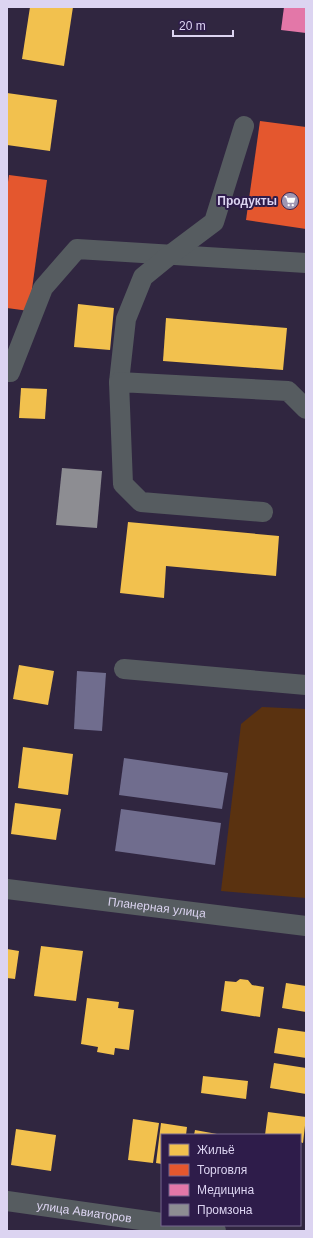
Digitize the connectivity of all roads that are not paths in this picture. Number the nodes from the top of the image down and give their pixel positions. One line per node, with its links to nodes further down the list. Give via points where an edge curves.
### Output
1 (244, 126): 2 (street, via 214,222)
2 (170, 255): 3 (street); 4 (street, via 77,249 43,288 10,372); 5 (street, via 143,277 126,319)
3 (306, 263)
4 (7, 372)
5 (119, 382): 6 (street, via 288,391); 7 (street, via 123,484 141,502)
6 (306, 409)
7 (263, 512)
8 (124, 669): 9 (street)
9 (306, 685)
10 (7, 889): 11 (street, Планерная улица)
11 (306, 926)
12 (7, 1201): 13 (street, улица Авиаторов)
13 (161, 1223)
14 (181, 1226): 15 (street)
15 (216, 1231)

